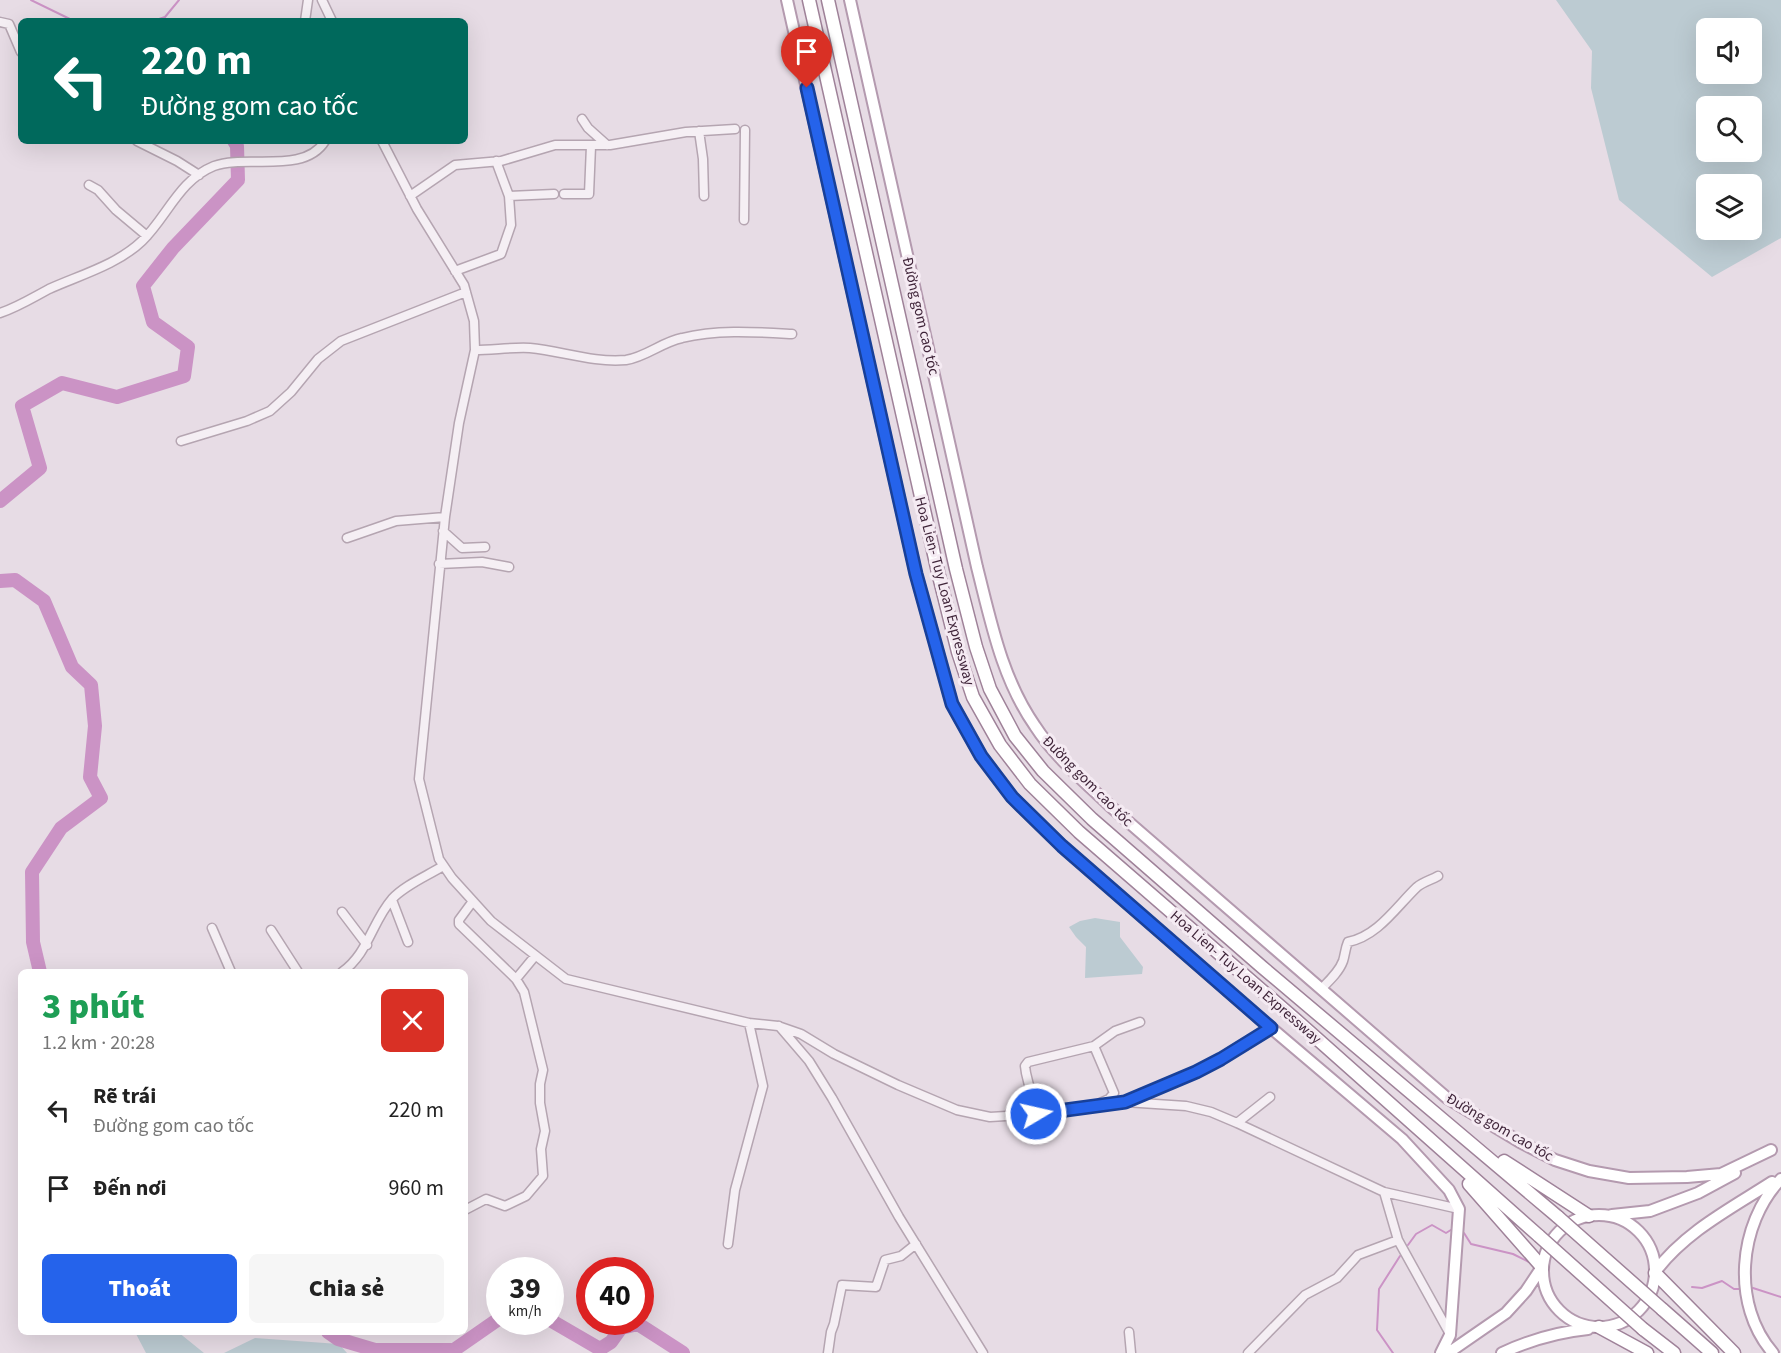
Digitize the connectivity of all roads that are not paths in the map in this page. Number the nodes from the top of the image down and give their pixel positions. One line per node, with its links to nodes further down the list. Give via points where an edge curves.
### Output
1 (308, 0): 7 (street)
2 (322, 0): 8 (street)
3 (787, 0): 58 (main road, via 916,574 952,704 981,756 1012,797 1062,846)
4 (809, 0): 54 (highway, Hoa Lien- Tuy Loan Expressway, via 938,572 973,697 1000,745 1030,784 1079,832)
5 (828, 0): 48 (highway, Hoa Lien- Tuy Loan Expressway, via 956,569 990,689 1015,735 1043,771 1092,819)
6 (850, 0): 53 (main road, Đường gom cao tốc, via 978,567 1010,682 1035,726 1059,757)
7 (305, 18)
8 (331, 18)
9 (0, 22): 10 (street, via 9,24)
10 (18, 45)
11 (582, 119): 16 (street)
12 (699, 131): 16 (street); 23 (street); 24 (street, via 740,130)
13 (143, 144): 19 (street)
14 (324, 144): 19 (street, via 303,158 228,162)
15 (384, 144): 21 (street)
16 (607, 145): 17 (street)
17 (591, 146): 18 (street, via 555,145); 22 (street, via 589,194)
18 (496, 161): 21 (street, via 455,165); 22 (street)
19 (200, 175): 25 (street, via 172,200)
20 (89, 185): 25 (street)
21 (410, 196): 26 (street)
22 (509, 196): 26 (street, via 511,225 501,254)
23 (704, 196)
24 (744, 220)
25 (147, 236): 28 (street, via 121,257)
26 (455, 271): 27 (street)
27 (466, 292): 30 (street, via 474,321); 31 (street, via 341,341 318,359 270,411)
28 (0, 313)
29 (792, 334): 30 (street, via 690,336 625,360 528,348)
30 (475, 350): 32 (street)
31 (181, 441)
32 (445, 517): 33 (street); 34 (street, via 396,521)
33 (443, 531): 35 (street, via 462,548); 36 (street)
34 (347, 538)
35 (485, 547)
36 (439, 564): 37 (street, via 482,562); 38 (street, via 419,779)
37 (509, 567)
38 (443, 866): 40 (street); 41 (street)
39 (1438, 876): 53 (street, via 1419,886 1362,939 1348,942 1344,960)
40 (392, 900): 45 (street); 46 (street)
41 (473, 901): 47 (street, via 491,921); 52 (street, via 459,924)
42 (342, 912): 46 (street)
43 (212, 928): 49 (street)
44 (271, 930): 50 (street)
45 (408, 942)
46 (367, 945): 51 (street)
47 (535, 956): 52 (street); 56 (street, via 566,979)
48 (1262, 967): 73 (highway, via 1514,1169); 92 (highway, Hoa Lien- Tuy Loan Expressway, bridge)
49 (230, 969)
50 (296, 969)
51 (346, 969)
52 (516, 978): 71 (street, via 524,992 543,1070 543,1176 526,1196 505,1206 486,1199)
53 (1321, 989): 68 (main road, Đường gom cao tốc, via 1447,1098 1555,1160 1629,1178 1687,1178 1721,1174)
54 (1296, 1020): 78 (highway, via 1476,1191); 91 (highway, Hoa Lien- Tuy Loan Expressway, bridge)
55 (1140, 1022): 60 (street, via 1115,1031)
56 (749, 1023): 57 (street); 76 (street, via 763,1086 735,1190)
57 (778, 1026): 59 (street); 61 (street)
58 (1271, 1028): 63 (street, via 1196,1072); 72 (main road, via 1402,1139 1449,1190)
59 (820, 1045): 61 (street, via 809,1047); 65 (street, via 957,1110 990,1117)
60 (1094, 1046): 64 (street, via 1114,1093); 65 (street, via 1028,1062 1025,1066)
61 (809, 1061): 77 (street)
62 (1270, 1097): 66 (street)
63 (1125, 1102): 64 (street); 66 (street, via 1186,1106)
64 (1094, 1106): 65 (street)
65 (1036, 1114)
66 (1237, 1123): 70 (street)
67 (1781, 1144): 68 (main road)
68 (1771, 1150): 74 (main road, via 1698,1193 1650,1211)
69 (1781, 1177): 79 (main road, via 1688,1236); 94 (main road, via 1767,1194 1750,1229 1745,1264 1747,1302 1762,1341)
70 (1384, 1192): 72 (street); 75 (street)
71 (468, 1208)
72 (1459, 1209): 82 (main road)
73 (1589, 1216): 74 (main road); 78 (main road, via 1557,1233)
74 (1608, 1216): 79 (main road, via 1641,1233 1651,1249)
75 (1398, 1240): 82 (street); 86 (street, via 1358,1256 1337,1278 1305,1295)
76 (728, 1244)
77 (916, 1244): 83 (street, via 901,1256 885,1260 876,1287 842,1285); 84 (street)
78 (1542, 1267): 80 (main road, via 1544,1286 1552,1303 1565,1316); 88 (main road, via 1506,1313)
79 (1655, 1273): 80 (main road, via 1646,1302 1634,1315); 93 (highway)
80 (1599, 1327): 89 (main road, via 1546,1336); 90 (highway)
81 (1129, 1332): 85 (street)
82 (1450, 1335): 87 (main road)
83 (828, 1353)
84 (983, 1353)
85 (1131, 1353)
86 (1248, 1353)
87 (1442, 1353)
88 (1448, 1353)
89 (1502, 1353)
90 (1647, 1353)
91 (1674, 1353)
92 (1712, 1353)
93 (1734, 1353)
94 (1773, 1353)

